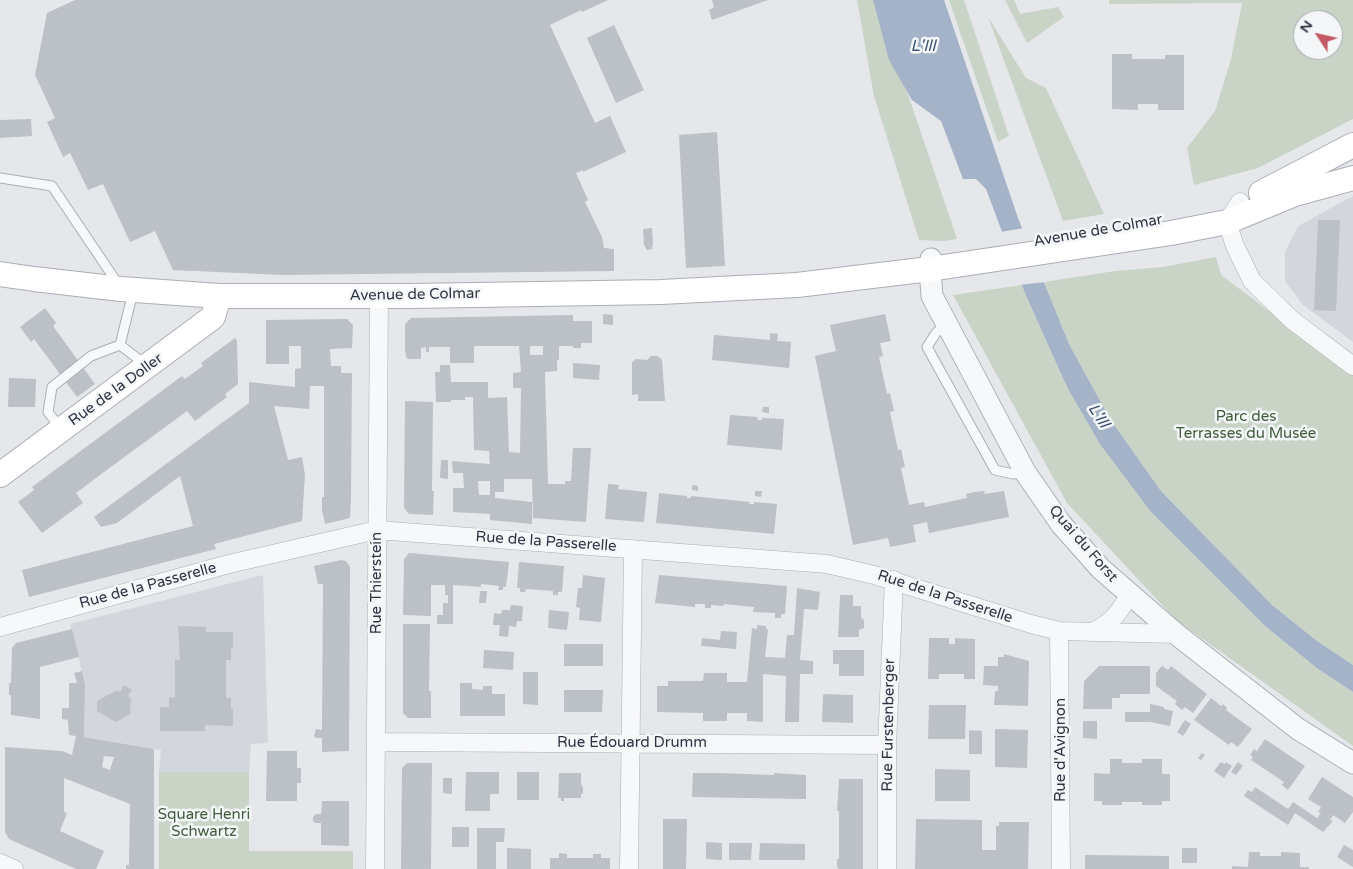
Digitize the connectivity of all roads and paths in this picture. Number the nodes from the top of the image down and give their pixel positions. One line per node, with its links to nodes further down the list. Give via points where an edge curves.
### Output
1 (1353, 145): 4 (main road, Avenue de Colmar)
2 (0, 178): 9 (lane, via 52,186)
3 (1353, 178): 5 (main road, Avenue de Colmar, via 1295,194)
4 (1240, 202): 5 (street); 6 (main road, Avenue de Colmar)
5 (1227, 222): 6 (main road, Avenue de Colmar, via 1171,233); 14 (street, via 1252,281 1292,320)
6 (1109, 236): 7 (main road, Avenue de Colmar); 7 (main road, Avenue de Colmar, via 1064,249)
7 (939, 263): 11 (main road, Avenue de Colmar, via 797,285 661,292); 12 (street, Quai du Forst, via 932,296)
8 (0, 274): 9 (main road, Avenue de Colmar)
9 (127, 289): 10 (main road, Avenue de Colmar); 13 (lane)
10 (218, 296): 11 (main road, Avenue de Colmar); 15 (main road, Rue de la Doller, via 213,318)
11 (379, 296): 19 (street, Rue Thierstein)
12 (946, 324): 17 (street, Quai du Forst); 17 (lane, via 927,347 995,470 1013,474)
13 (120, 345): 15 (lane); 16 (lane, via 91,356 52,386 48,412)
14 (1353, 366)
15 (148, 367): 16 (main road, Rue de la Doller)
16 (62, 430): 18 (main road, Rue de la Doller)
17 (1025, 472): 22 (street, Quai du Forst, via 1061,524 1100,569)
18 (0, 475)
19 (377, 530): 20 (street, Rue de la Passerelle); 23 (street, Rue de la Passerelle, via 229,564); 27 (street, Rue Thierstein)
20 (633, 549): 21 (street, Rue de la Passerelle, via 827,564); 28 (street)
21 (894, 580): 24 (street, Rue de la Passerelle); 29 (street, Rue Furstenberger)
22 (1130, 595): 25 (street, via 1117,616); 26 (street, Quai du Forst)
23 (0, 626)
24 (1060, 631): 25 (street, Rue de la Passerelle); 36 (street, Rue d'Avignon)
25 (1093, 632): 26 (street, Rue de la Passerelle)
26 (1176, 634): 30 (street, Quai du Forst, via 1298,729)
27 (376, 742): 28 (street, Rue Édouard Drumm); 33 (street, Rue Thierstein)
28 (631, 742): 29 (street, Rue Édouard Drumm); 34 (street)
29 (887, 745): 35 (street, Rue Furstenberger)
30 (1353, 763)
31 (0, 863): 32 (street)
32 (14, 869)
33 (375, 869)
34 (629, 869)
35 (887, 869)
36 (1061, 869)

